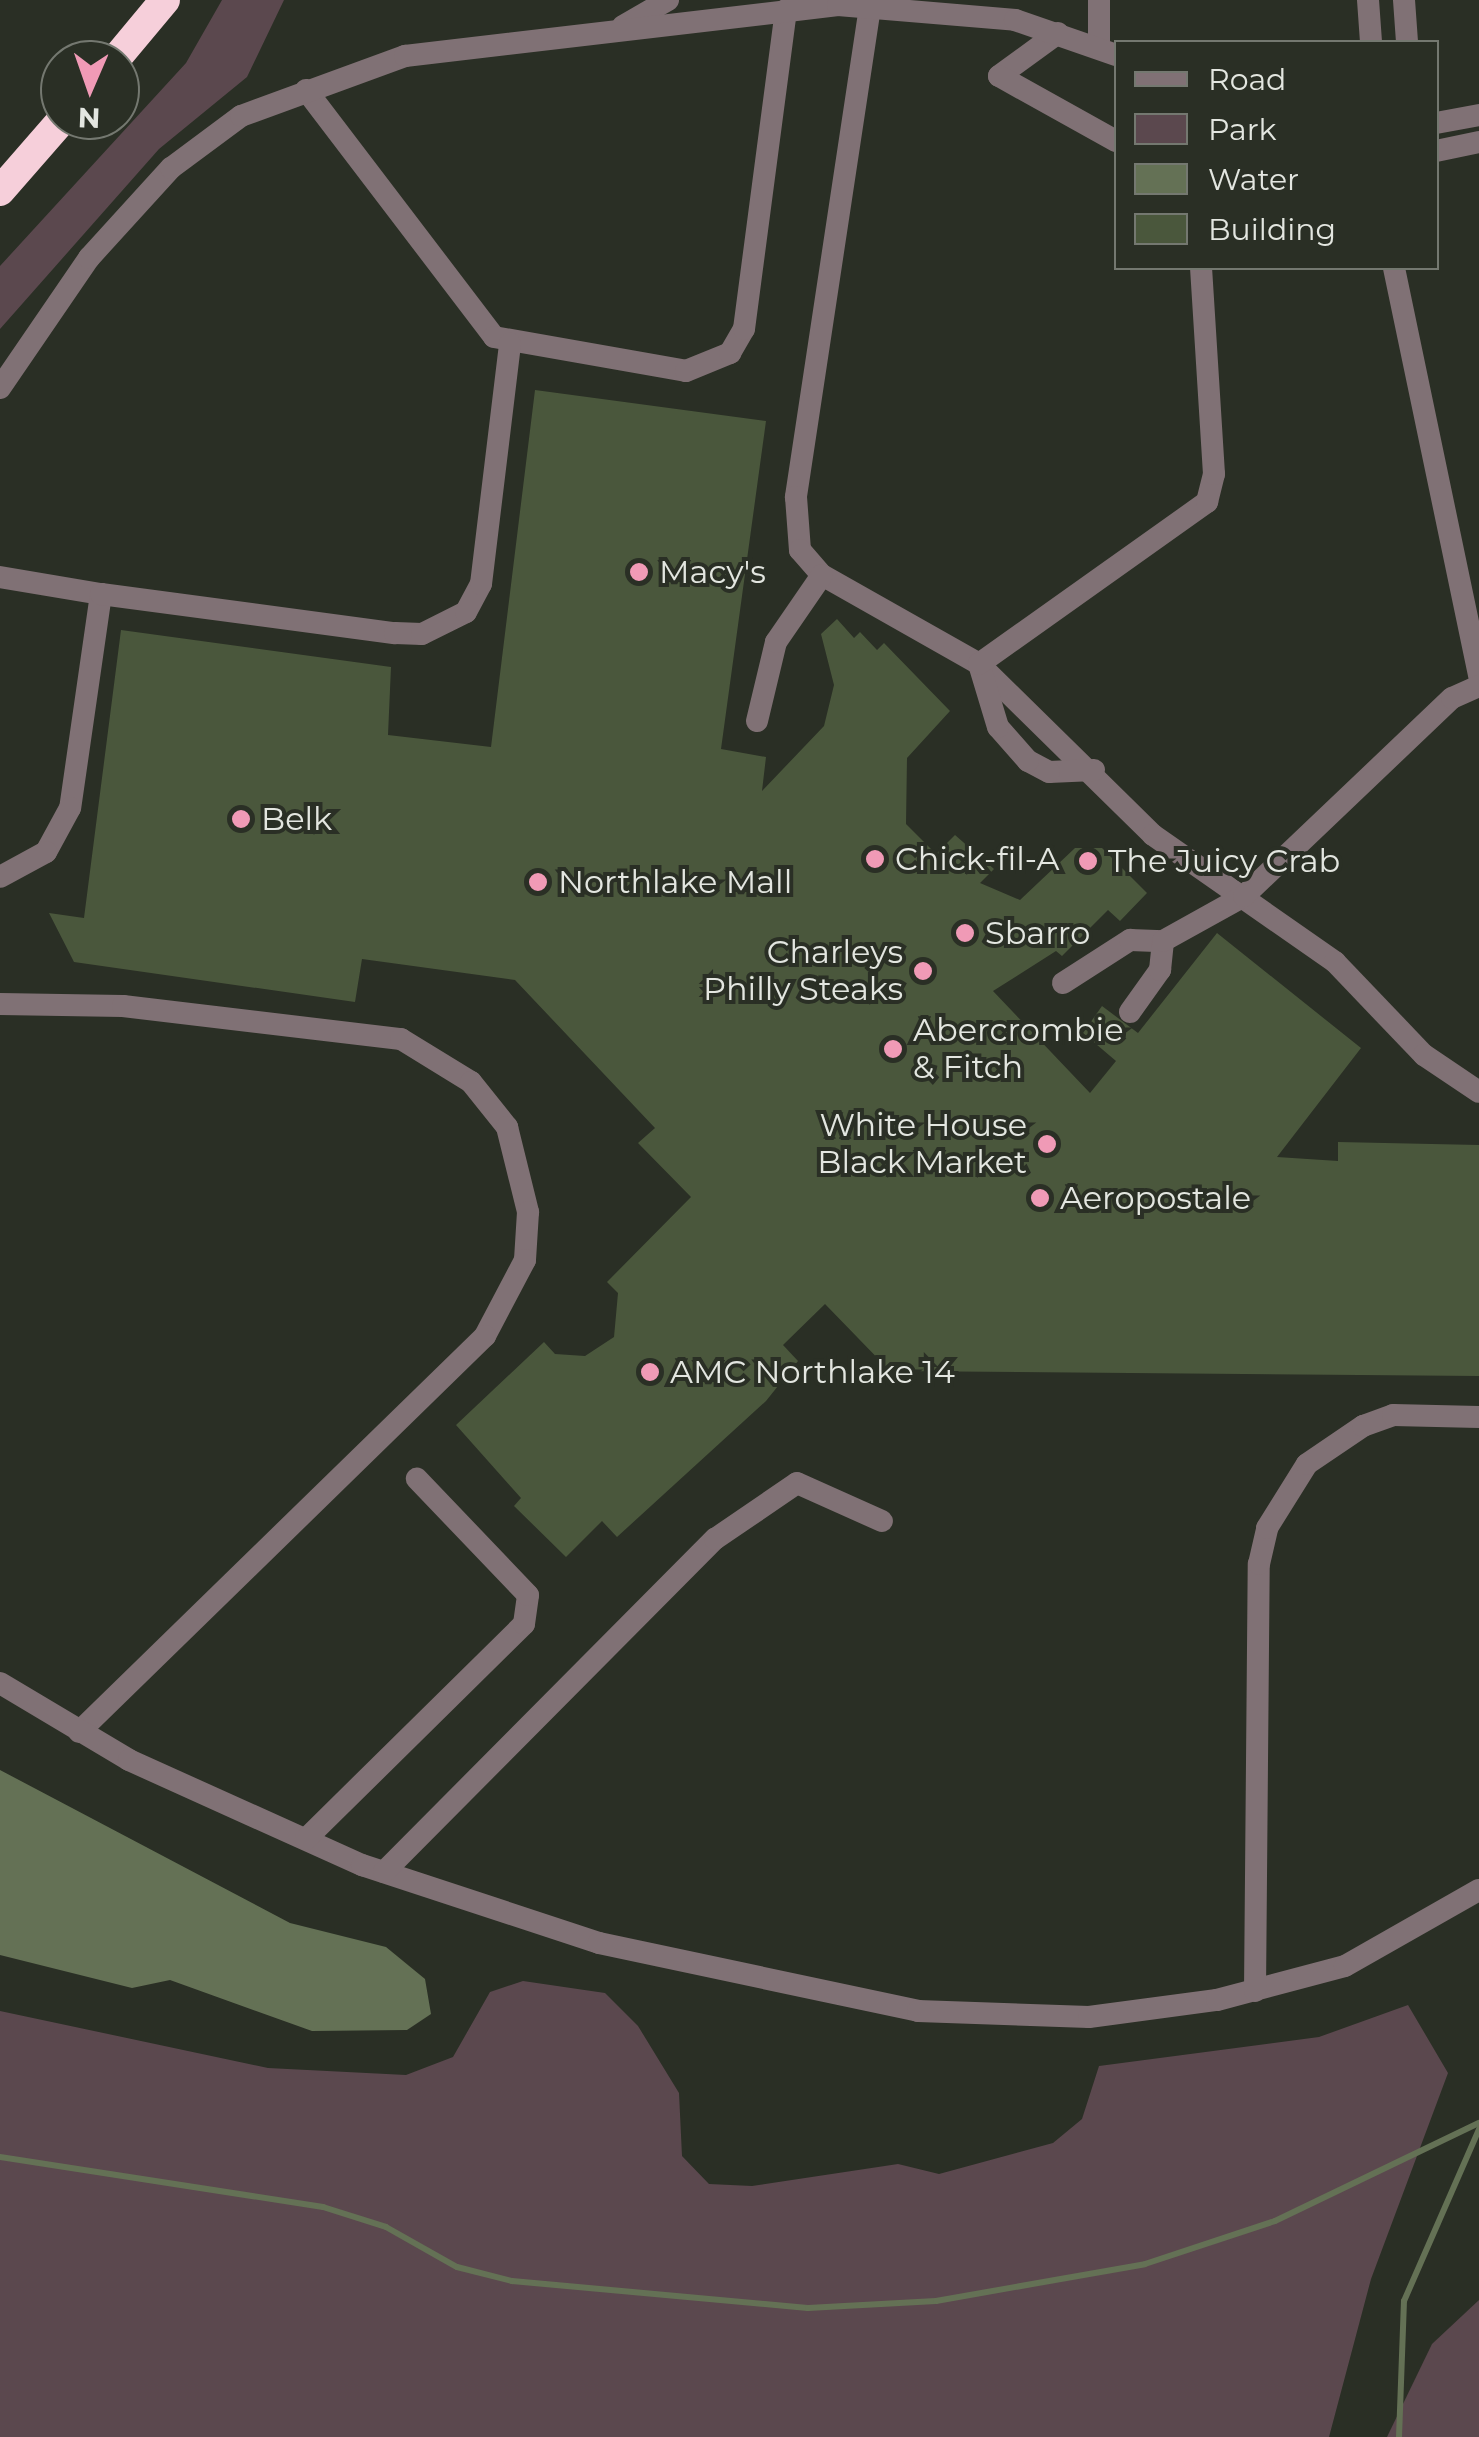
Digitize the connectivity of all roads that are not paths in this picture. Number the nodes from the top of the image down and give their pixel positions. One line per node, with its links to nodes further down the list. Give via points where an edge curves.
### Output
1 (165, 0): 10 (highway)
2 (668, 0): 8 (street)
3 (1099, 0): 13 (street)
4 (1368, 0): 11 (street)
5 (1404, 0): 12 (street)
6 (875, 5): 7 (street); 9 (street); 26 (street, via 794,519 800,550)
7 (786, 10): 8 (street); 24 (street, via 744,329 730,353 686,371)
8 (616, 31): 14 (street, via 405,56)
9 (1058, 33): 13 (street); 17 (street, via 1000,76)
10 (132, 40)
11 (1370, 40)
12 (1407, 40)
13 (1108, 51)
14 (306, 90): 24 (street, via 476,322); 25 (street, via 241,116 171,168 89,258)
15 (1479, 115): 16 (street)
16 (1439, 122)
17 (1114, 139)
18 (45, 140): 21 (highway)
19 (1479, 142): 20 (street)
20 (1439, 150)
21 (0, 191)
22 (1201, 270): 29 (street, via 1214,474 1207,502)
23 (1394, 270): 30 (street)
24 (510, 344): 28 (street, via 481,584 466,612 422,634 395,633)
25 (0, 388)
26 (822, 575): 29 (street); 32 (street, via 776,642)
27 (0, 576): 28 (street)
28 (101, 594): 34 (street, via 70,808 46,852)
29 (980, 664): 33 (street); 33 (street, via 998,727 1028,762 1062,773)
30 (1479, 676)
31 (1479, 686): 35 (street, via 1452,698)
32 (757, 721)
33 (1094, 770): 35 (street, via 1152,835)
34 (0, 877)
35 (1244, 896): 36 (street); 40 (street, via 1335,962 1450,1077)
36 (1163, 941): 37 (street, via 1130,940); 39 (street, via 1160,970)
37 (1063, 983)
38 (0, 1004): 45 (street, via 122,1006 401,1039 471,1082 507,1127 528,1212 525,1260 485,1336)
39 (1130, 1012)
40 (1479, 1092)
41 (1479, 1416): 49 (street, via 1393,1415 1363,1426 1306,1464 1268,1528 1259,1564)
42 (417, 1478): 46 (street, via 528,1595 524,1624)
43 (882, 1521): 47 (street, via 797,1483 715,1538)
44 (0, 1683): 45 (street)
45 (79, 1732): 46 (street)
46 (306, 1839): 47 (street)
47 (384, 1872): 49 (street, via 727,1976 918,2011 1090,2017)
48 (1479, 1890): 49 (street, via 1346,1966)
49 (1256, 1991)

